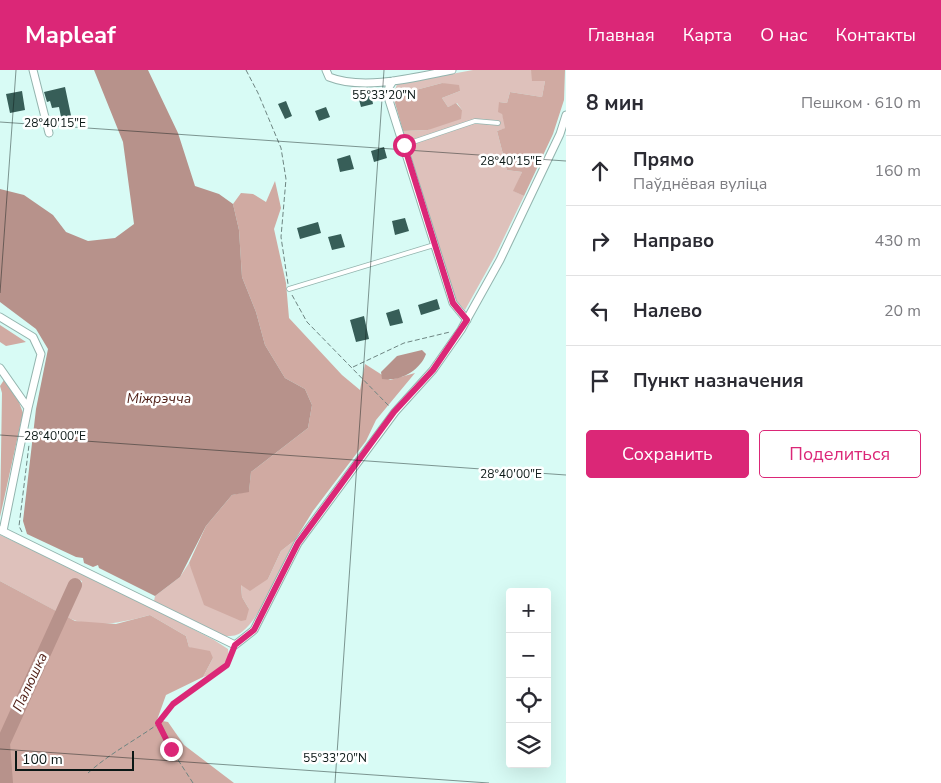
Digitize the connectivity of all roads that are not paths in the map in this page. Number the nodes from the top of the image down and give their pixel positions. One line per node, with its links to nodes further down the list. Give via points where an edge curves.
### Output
1 (33, 70): 7 (street)
2 (326, 70): 4 (street, via 329,78 340,82)
3 (452, 70): 4 (street)
4 (393, 81): 8 (street, via 388,97)
5 (566, 115): 12 (street, via 500,260)
6 (498, 124): 8 (lane, via 475,121)
7 (49, 133)
8 (404, 145): 9 (street)
9 (434, 245): 10 (lane); 12 (street, via 453,303)
10 (289, 289)
11 (0, 317): 14 (street, via 33,337 41,354)
12 (467, 320): 15 (street, via 433,370 394,412 298,543 254,630 235,645)
13 (0, 368): 14 (street)
14 (28, 408): 15 (street)
15 (1, 531)

